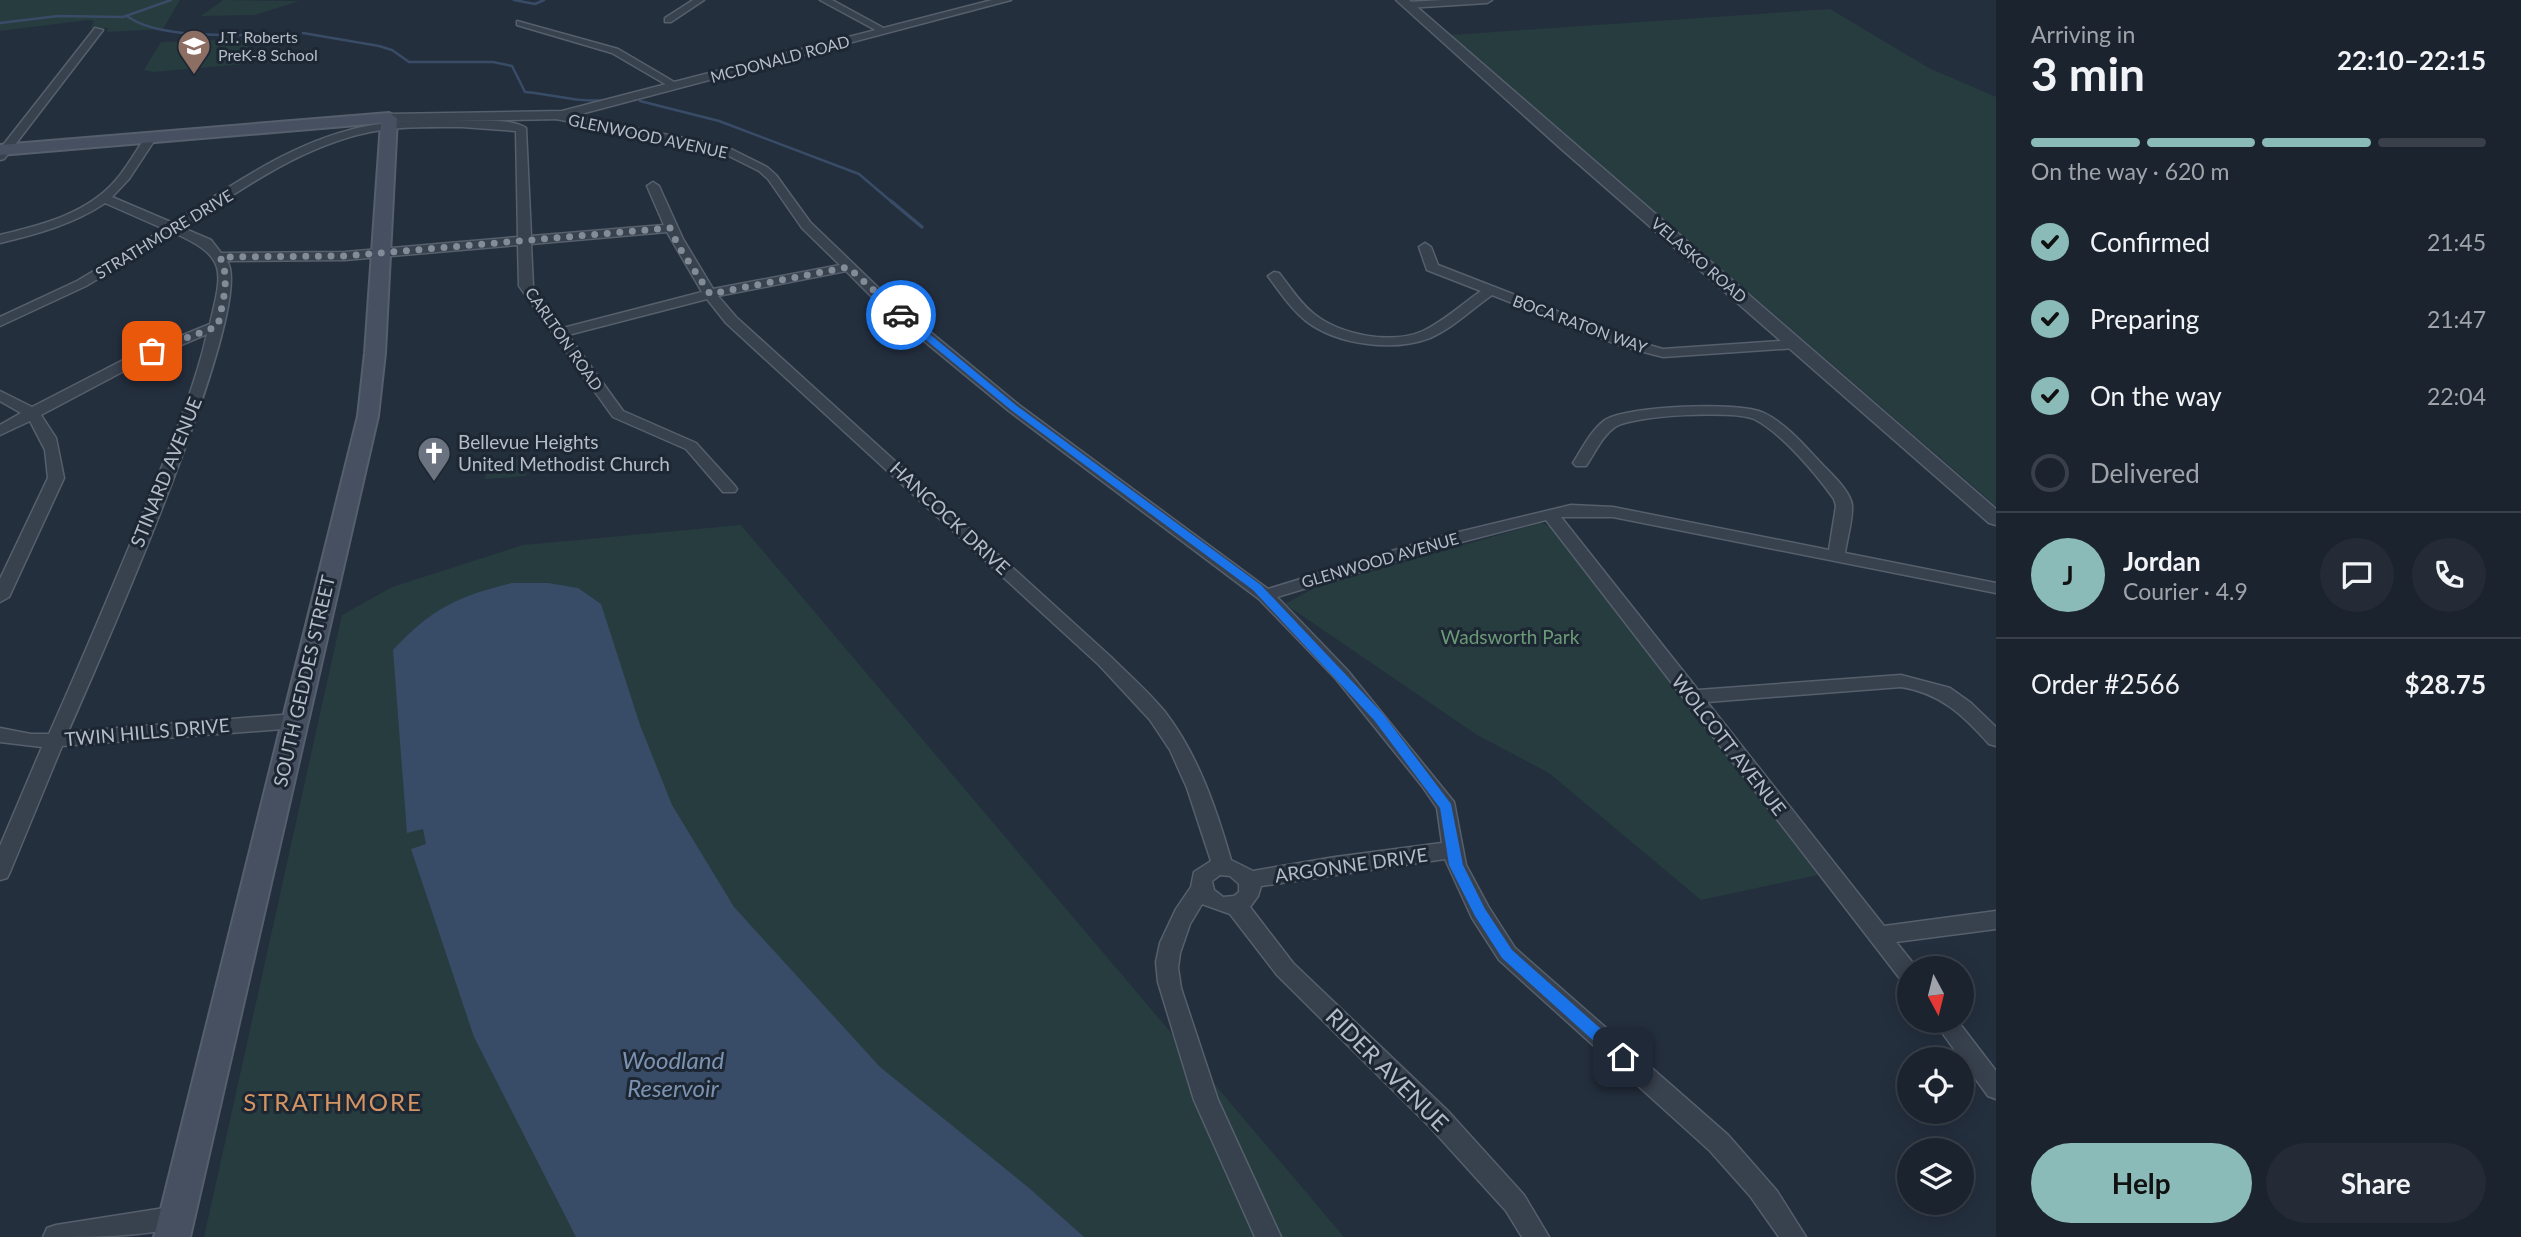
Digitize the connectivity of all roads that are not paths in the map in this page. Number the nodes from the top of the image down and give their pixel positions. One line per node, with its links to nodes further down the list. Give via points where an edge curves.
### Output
1 (699, 0): 6 (street)
2 (825, 0): 9 (street)
3 (1005, 0): 9 (street, MCDONALD ROAD)
4 (1486, 0): 5 (street)
5 (1405, 2): 33 (street, VELASKO ROAD)
6 (668, 20)
7 (520, 23): 10 (street, via 615,51)
8 (98, 30): 16 (street)
9 (884, 32): 10 (street, MCDONALD ROAD)
10 (676, 86): 11 (street, MCDONALD ROAD)
11 (555, 116): 12 (street, GLENWOOD AVENUE); 26 (street, GLENWOOD AVENUE, via 706,145 747,160 772,177 806,225)
12 (389, 122): 13 (main road, GLENWOOD AVENUE); 15 (street, STRATHMORE DRIVE); 22 (street, CARLTON ROAD, via 522,129); 24 (main road, SOUTH GEDDES STREET)
13 (305, 124): 14 (main road, GLENWOOD AVENUE); 15 (street)
14 (149, 138): 16 (main road, GLENWOOD AVENUE); 18 (street)
15 (327, 142): 19 (street, STRATHMORE DRIVE, via 286,160)
16 (2, 152)
17 (653, 186): 20 (street, HANCOCK DRIVE)
18 (105, 198): 19 (street); 21 (street, via 70,216)
19 (175, 228): 25 (street, via 207,243); 30 (street, STRATHMORE DRIVE, via 76,287)
20 (670, 228): 22 (street); 29 (street, HANCOCK DRIVE)
21 (0, 239)
22 (524, 240): 24 (street); 32 (street, CARLTON ROAD, via 526,286)
23 (1425, 247): 28 (street, BOCA RATON WAY, via 1432,267)
24 (381, 253): 25 (street); 46 (main road, SOUTH GEDDES STREET, via 368,415)
25 (220, 257): 31 (street, STINARD AVENUE, via 226,282)
26 (848, 267): 29 (street); 43 (street, GLENWOOD AVENUE, via 1014,408)
27 (1274, 276): 28 (street, via 1310,318 1332,331 1363,338 1426,335)
28 (1489, 291): 33 (street, BOCA RATON WAY, via 1626,344 1663,353)
29 (710, 294): 32 (street); 51 (street, HANCOCK DRIVE, via 731,320 1105,661 1156,715 1178,747 1210,820)
30 (0, 322)
31 (218, 326): 35 (street, via 175,340); 49 (street, STINARD AVENUE, via 182,436)
32 (559, 332): 38 (street, CARLTON ROAD, via 618,414 691,446)
33 (1796, 344): 40 (street, VELASKO ROAD)
34 (0, 395): 35 (street)
35 (32, 414): 36 (street); 44 (street, via 50,436 57,478)
36 (0, 431)
37 (1581, 463): 41 (street, via 1612,422 1728,409 1759,415 1842,499)
38 (729, 489)
39 (1550, 514): 41 (street, GLENWOOD AVENUE, via 1613,512); 43 (street, GLENWOOD AVENUE); 45 (street, WOLCOTT AVENUE)
40 (1996, 519)
41 (1836, 556): 42 (street, GLENWOOD AVENUE)
42 (1996, 588)
43 (1265, 595): 50 (street, via 1342,675 1429,781 1447,807)
44 (0, 597)
45 (1691, 697): 48 (street, via 1915,682 1965,705); 57 (street, WOLCOTT AVENUE)
46 (295, 720): 49 (street, TWIN HILLS DRIVE); 61 (main road, SOUTH GEDDES STREET)
47 (0, 735): 49 (street, TWIN HILLS DRIVE)
48 (1996, 739)
49 (55, 740): 52 (street, STINARD AVENUE)
50 (1452, 850): 53 (street, ARGONNE DRIVE); 65 (street, via 1480,912 1507,954 1719,1143 1750,1175)
51 (1223, 867): 53 (street, via 1239,870); 54 (street, via 1204,874)
52 (0, 872)
53 (1249, 880): 55 (street, via 1248,898)
54 (1201, 890): 55 (street, via 1219,905); 63 (street, via 1175,933 1167,962 1169,981 1211,1116)
55 (1236, 905): 64 (street, RIDER AVENUE, via 1285,969 1516,1203)
56 (1996, 920): 57 (street)
57 (1880, 935): 58 (street, WOLCOTT AVENUE)
58 (1897, 958)
59 (1954, 1033): 60 (street)
60 (1996, 1089)
61 (175, 1228): 62 (street)
62 (56, 1237)
63 (1268, 1237)
64 (1536, 1237)
65 (1794, 1237)

